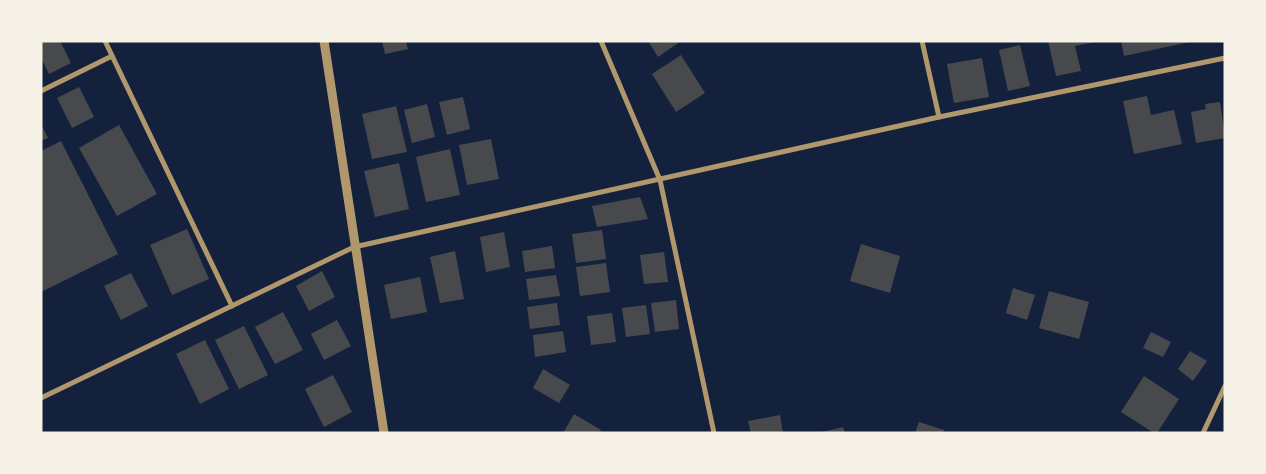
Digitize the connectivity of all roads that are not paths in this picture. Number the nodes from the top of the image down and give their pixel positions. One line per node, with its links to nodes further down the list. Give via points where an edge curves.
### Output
1 (105, 41): 5 (street)
2 (324, 41): 10 (street)
3 (601, 41): 9 (street)
4 (922, 41): 8 (street)
5 (112, 56): 7 (street); 11 (street)
6 (1225, 58): 8 (street)
7 (41, 92)
8 (939, 117): 9 (street)
9 (660, 180): 10 (street); 15 (street)
10 (354, 247): 11 (street); 14 (street)
11 (232, 306): 13 (street)
12 (1225, 386): 16 (street)
13 (41, 398)
14 (384, 433)
15 (714, 433)
16 (1203, 433)

